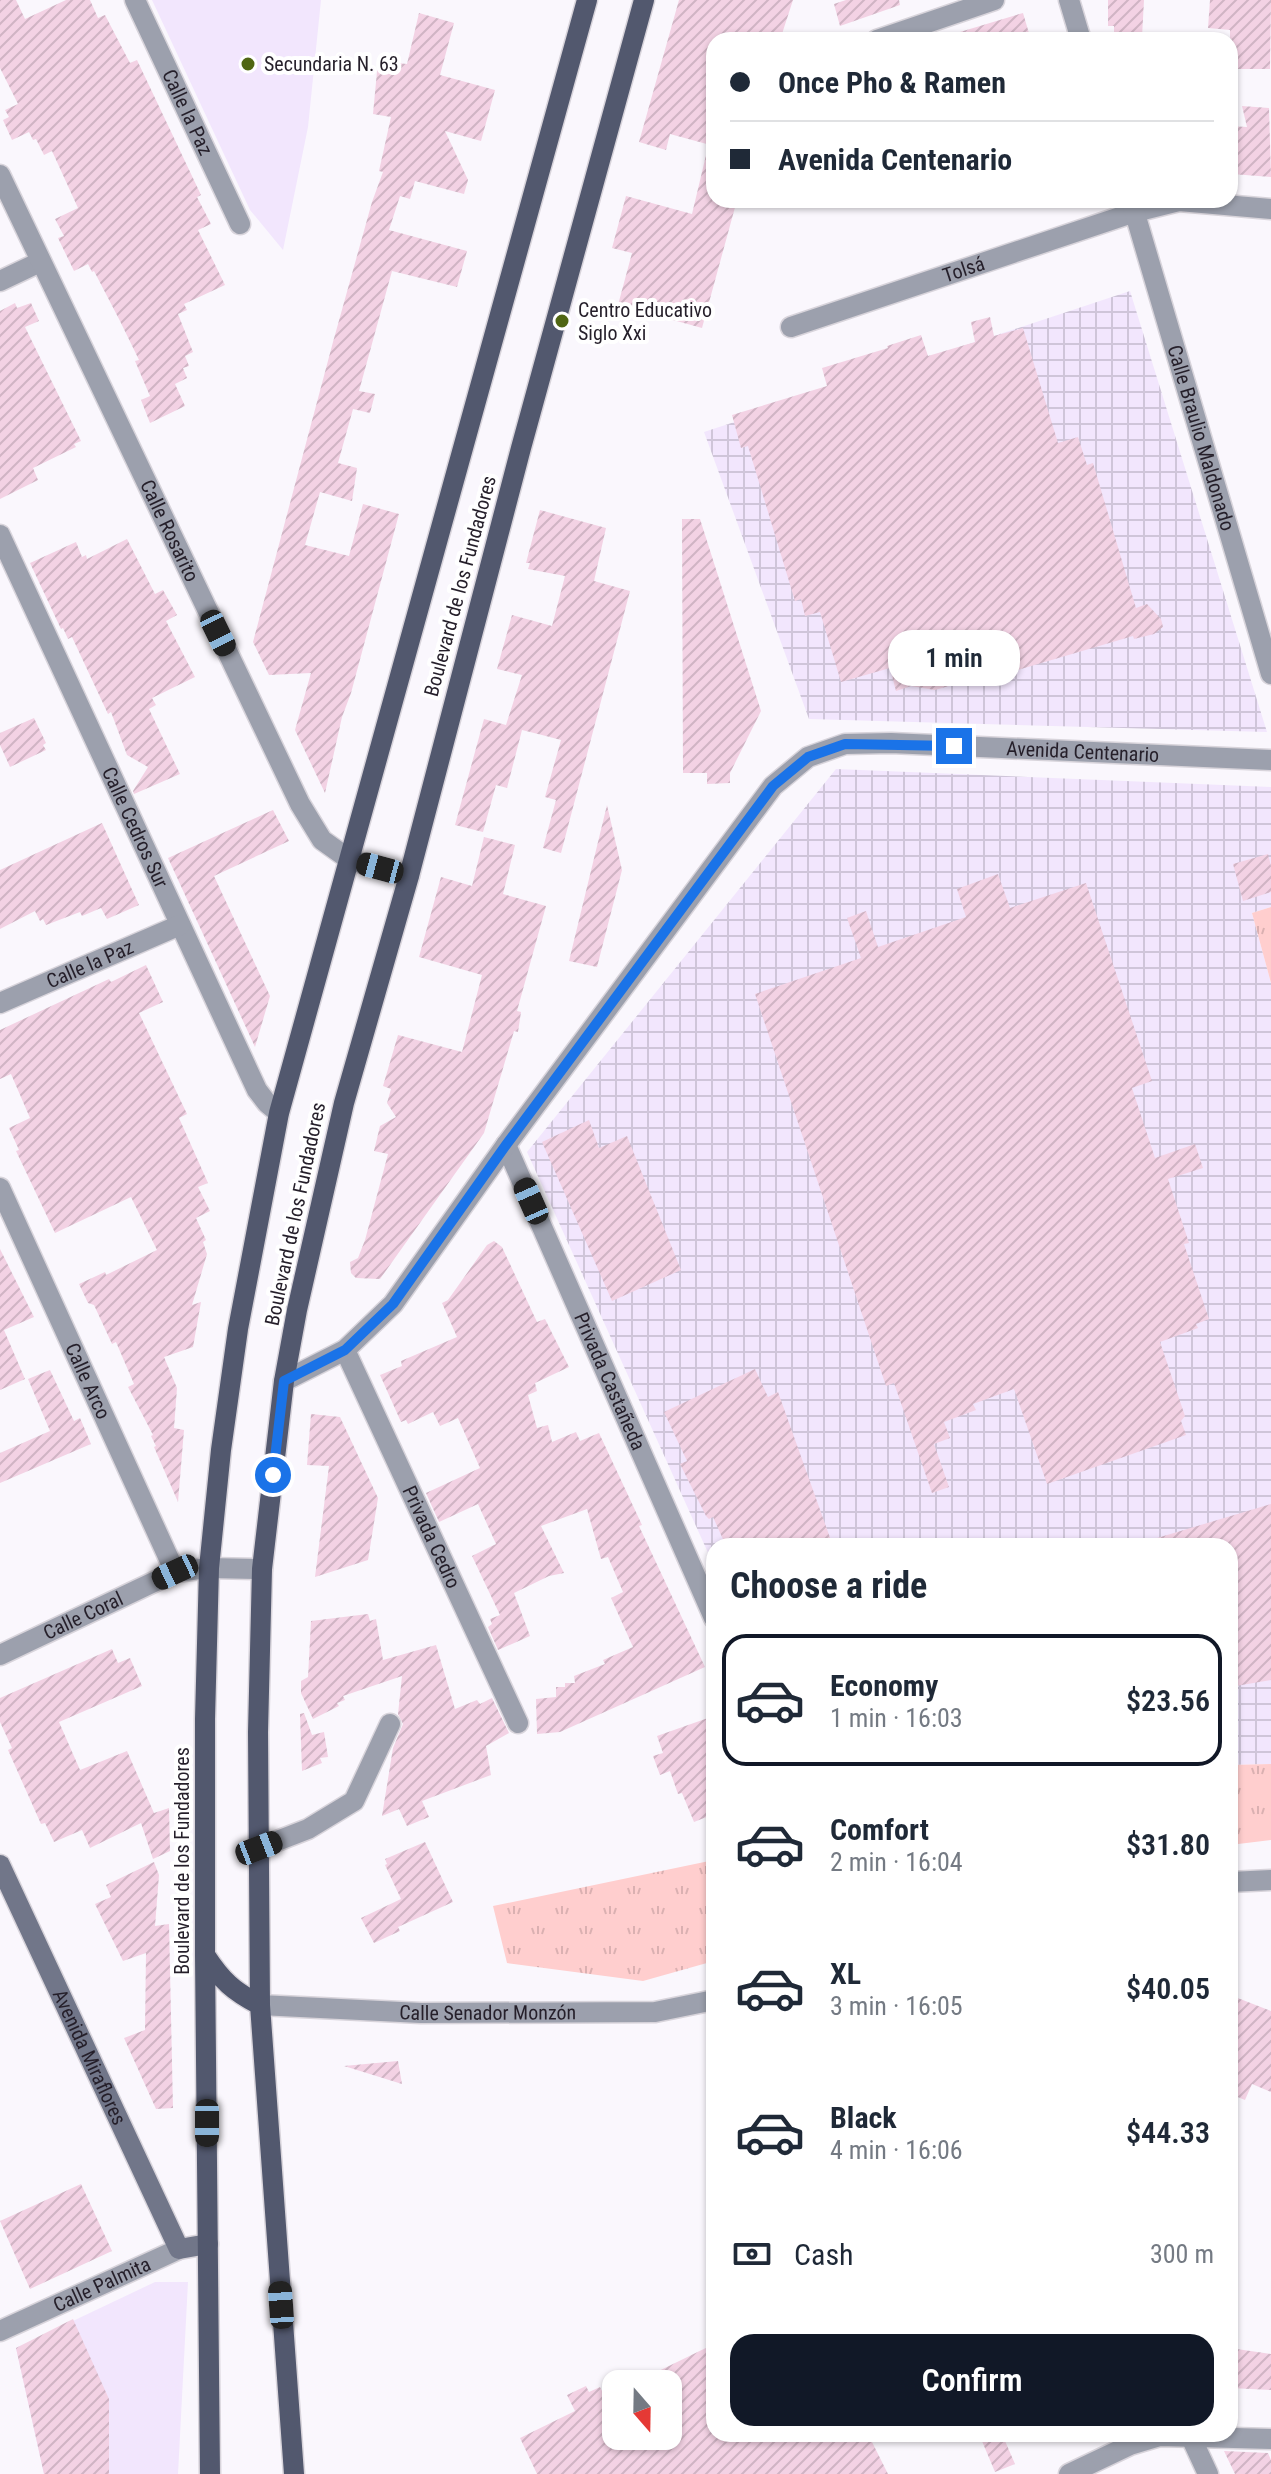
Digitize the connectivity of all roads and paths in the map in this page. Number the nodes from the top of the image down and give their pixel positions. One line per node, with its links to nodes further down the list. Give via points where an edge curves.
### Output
1 (135, 0): 13 (street, Calle la Paz)
2 (587, 0): 20 (main road, Boulevard de los Fundadores)
3 (644, 0): 21 (main road, Boulevard de los Fundadores)
4 (994, 0): 6 (street)
5 (1069, 0): 7 (street)
6 (900, 32)
7 (1079, 32)
8 (0, 175): 14 (street, Calle Rosarito)
9 (1238, 206): 12 (street, Tolsá)
10 (1127, 208): 16 (street, Tolsá)
11 (1134, 208): 18 (street, Calle Braulio Maldonado)
12 (1271, 209)
13 (240, 224)
14 (40, 262): 15 (street); 20 (street, Calle Rosarito, via 300,804 322,840)
15 (0, 281)
16 (791, 327)
17 (0, 535): 22 (street, Calle Cedros Sur)
18 (1271, 674)
19 (1271, 760): 25 (street, Avenida Centenario, via 891,743 845,744 808,757 773,786)
20 (350, 860): 21 (street, Calle Rosarito); 24 (main road, Boulevard de los Fundadores)
21 (409, 876): 28 (main road, Boulevard de los Fundadores, via 344,1103)
22 (180, 925): 23 (street, Calle la Paz); 24 (street, Calle Cedros Sur, via 257,1090)
23 (0, 1003)
24 (279, 1113): 29 (main road, Boulevard de los Fundadores, via 238,1329)
25 (506, 1145): 27 (street, Avenida Centenario, via 393,1304); 32 (street, Privada Castañeda)
26 (0, 1188): 31 (street, Calle Arco)
27 (345, 1350): 28 (street, Avenida Centenario); 34 (street, Privada Cedro)
28 (284, 1381): 30 (main road, Boulevard de los Fundadores)
29 (209, 1568): 30 (street, Calle Coral); 31 (street, Calle Coral); 40 (main road, Boulevard de los Fundadores)
30 (262, 1569): 36 (main road, Boulevard de los Fundadores)
31 (175, 1572): 33 (street, Calle Coral)
32 (706, 1600)
33 (0, 1655)
34 (518, 1723)
35 (390, 1724): 36 (street, via 354,1801 308,1829)
36 (259, 1848): 42 (main road, Boulevard de los Fundadores)
37 (0, 1865): 44 (main road, Avenida Miraflores)
38 (1271, 1880): 39 (street)
39 (1238, 1882)
40 (205, 1955): 42 (main road, via 219,1978); 43 (main road, Boulevard de los Fundadores)
41 (706, 2002): 42 (street, Calle Senador Monzón, via 655,2012 421,2013)
42 (260, 2005): 51 (main road, Boulevard de los Fundadores)
43 (208, 2244): 44 (main road, Calle Palmita); 50 (main road, Boulevard de los Fundadores)
44 (179, 2249): 45 (street, Calle Palmita)
45 (0, 2331)
46 (1238, 2437): 47 (street)
47 (1271, 2439)
48 (1140, 2442): 52 (street)
49 (1193, 2442): 53 (street)
50 (210, 2474)
51 (294, 2474)
52 (1069, 2474)
53 (1208, 2474)

